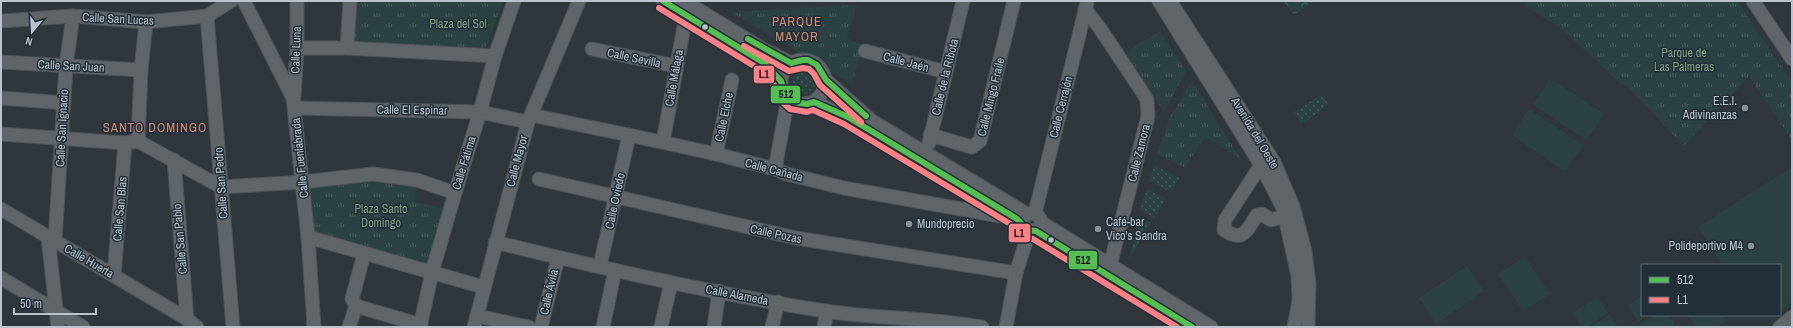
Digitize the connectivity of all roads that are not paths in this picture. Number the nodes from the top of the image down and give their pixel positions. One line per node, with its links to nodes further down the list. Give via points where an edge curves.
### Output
1 (231, 1): 17 (street, Calle San Lucas)
2 (244, 1): 39 (street, Calle Fuenlabrada)
3 (297, 1): 20 (street, Calle Luna)
4 (350, 1): 21 (street)
5 (514, 1): 24 (street, Calle Fátima)
6 (579, 1): 41 (street, Calle Mayor)
7 (663, 1): 15 (street)
8 (684, 1): 27 (street)
9 (963, 1): 31 (street, Calle de la Ribota)
10 (1014, 1): 44 (street, Calle Mingo Fraile, via 980,141 972,147)
11 (1159, 1): 51 (street, Avenida del Oeste)
12 (1170, 1): 103 (street, Avenida del Oeste, via 1274,162 1293,206 1305,251 1309,284)
13 (1753, 1): 25 (street)
14 (1087, 5): 60 (street, Calle Cerrajón); 67 (street, Calle Zamora, via 1147,100 1148,116)
15 (686, 15): 29 (street, Calle Málaga); 34 (street, via 764,63)
16 (73, 16): 18 (street, Calle San Lucas); 19 (street, Calle San Lucas); 28 (street, Calle San Ignacio)
17 (206, 16): 19 (street, Calle San Lucas); 55 (street, Calle San Pedro)
18 (1, 21)
19 (146, 22): 30 (street, Calle San Blas)
20 (298, 48): 21 (street); 39 (street, Calle Luna)
21 (347, 48): 24 (street)
22 (592, 49): 29 (street, Calle Sevilla)
23 (865, 51): 31 (street, Calle Jaén)
24 (495, 56): 40 (street, Calle Fátima)
25 (1792, 59)
26 (1, 62): 28 (street, Calle San Juan)
27 (791, 63): 33 (street, via 802,60 814,62 824,73); 34 (street)
28 (66, 66): 30 (street, Calle San Juan); 38 (street, Calle San Ignacio)
29 (676, 66): 47 (street, Calle Málaga)
30 (141, 70): 46 (street, Calle San Blas)
31 (946, 72): 44 (street, Calle de la Ribota)
32 (732, 80): 49 (street, Calle Elche)
33 (826, 80): 37 (street, via 823,92); 48 (street, via 872,121)
34 (781, 81): 36 (street)
35 (1, 98): 38 (street)
36 (788, 98): 37 (street, via 800,104); 52 (street)
37 (814, 102): 60 (street, via 848,117)
38 (64, 103): 45 (street, Calle San Ignacio)
39 (294, 103): 40 (street, Calle El Espinar); 54 (street, Calle Fuenlabrada)
40 (480, 112): 41 (street, Calle El Espinar); 56 (street, Calle Fátima)
41 (529, 119): 43 (street, Calle Cañada); 63 (street, Calle Mayor)
42 (1, 134): 45 (street)
43 (629, 135): 47 (street, Calle Cañada); 57 (street, Calle Oviedo)
44 (930, 135): 48 (street, Calle de la Ribota)
45 (62, 138): 46 (street); 62 (street, Calle San Ignacio)
46 (132, 142): 50 (street); 71 (street, Calle San Blas)
47 (663, 142): 49 (street, Calle Cañada)
48 (927, 152): 60 (street)
49 (716, 154): 52 (street, Calle Cañada)
50 (174, 160): 55 (street); 83 (street, Calle San Pablo)
51 (1261, 165): 59 (street, Avenida del Oeste); 59 (street, Avenida del Oeste, via 1225,220 1224,230 1234,236 1240,236 1256,215 1262,214 1271,220)
52 (775, 168): 60 (street, Calle Cañada, via 787,174 844,188)
53 (539, 179): 57 (street, Calle Pozas)
54 (303, 182): 55 (street); 56 (street, via 373,174 417,180); 61 (street, Calle Fuenlabrada)
55 (221, 188): 88 (street, Calle San Pedro)
56 (455, 193): 69 (street, Calle Fátima)
57 (617, 197): 66 (street, Calle Oviedo); 70 (street, Calle Pozas, via 790,237)
58 (1, 209): 62 (street, Calle Huerta)
59 (1285, 216): 102 (street, Avenida del Oeste, via 1298,276 1299,301)
60 (1030, 222): 67 (street); 70 (street, Calle Cerrajón); 100 (street)
61 (308, 237): 64 (street); 89 (street, Calle Fuenlabrada)
62 (51, 239): 71 (street, Calle Huerta); 78 (street, Calle San Ignacio)
63 (495, 242): 65 (street, Calle Alameda); 74 (street, Calle Mayor)
64 (364, 254): 69 (street); 77 (street, via 352,298)
65 (558, 258): 66 (street, Calle Alameda); 92 (street, Calle Ávila)
66 (600, 266): 68 (street, Calle Alameda)
67 (1110, 266): 101 (street)
68 (615, 270): 73 (street, Calle Alameda); 93 (street)
69 (432, 272): 74 (street); 85 (street, Calle Fátima)
70 (1016, 273): 99 (street, Calle Cerrajón)
71 (114, 275): 83 (street, Calle Huerta)
72 (1, 278): 78 (street)
73 (671, 283): 75 (street, Calle Alameda); 94 (street)
74 (484, 287): 81 (street, Calle Mayor)
75 (719, 291): 76 (street, Calle Alameda); 95 (street)
76 (778, 302): 79 (street, Calle Alameda); 96 (street)
77 (356, 306): 85 (street); 90 (street)
78 (56, 311): 86 (street, Calle San Ignacio); 87 (street)
79 (827, 311): 82 (street, Calle Alameda); 97 (street)
80 (1792, 317): 104 (street)
81 (476, 321): 91 (street)
82 (880, 322): 84 (street, Calle Alameda)
83 (192, 323)
84 (934, 324): 98 (street, Calle Alameda)
85 (420, 326)
86 (58, 327)
87 (82, 327)
88 (233, 327)
89 (314, 327)
90 (350, 327)
91 (530, 327)
92 (541, 327)
93 (603, 327)
94 (661, 327)
95 (714, 327)
96 (772, 327)
97 (824, 327)
98 (982, 327)
99 (1006, 327)
100 (1192, 327)
101 (1211, 327)
102 (1294, 327)
103 (1308, 327)
104 (1780, 327)

